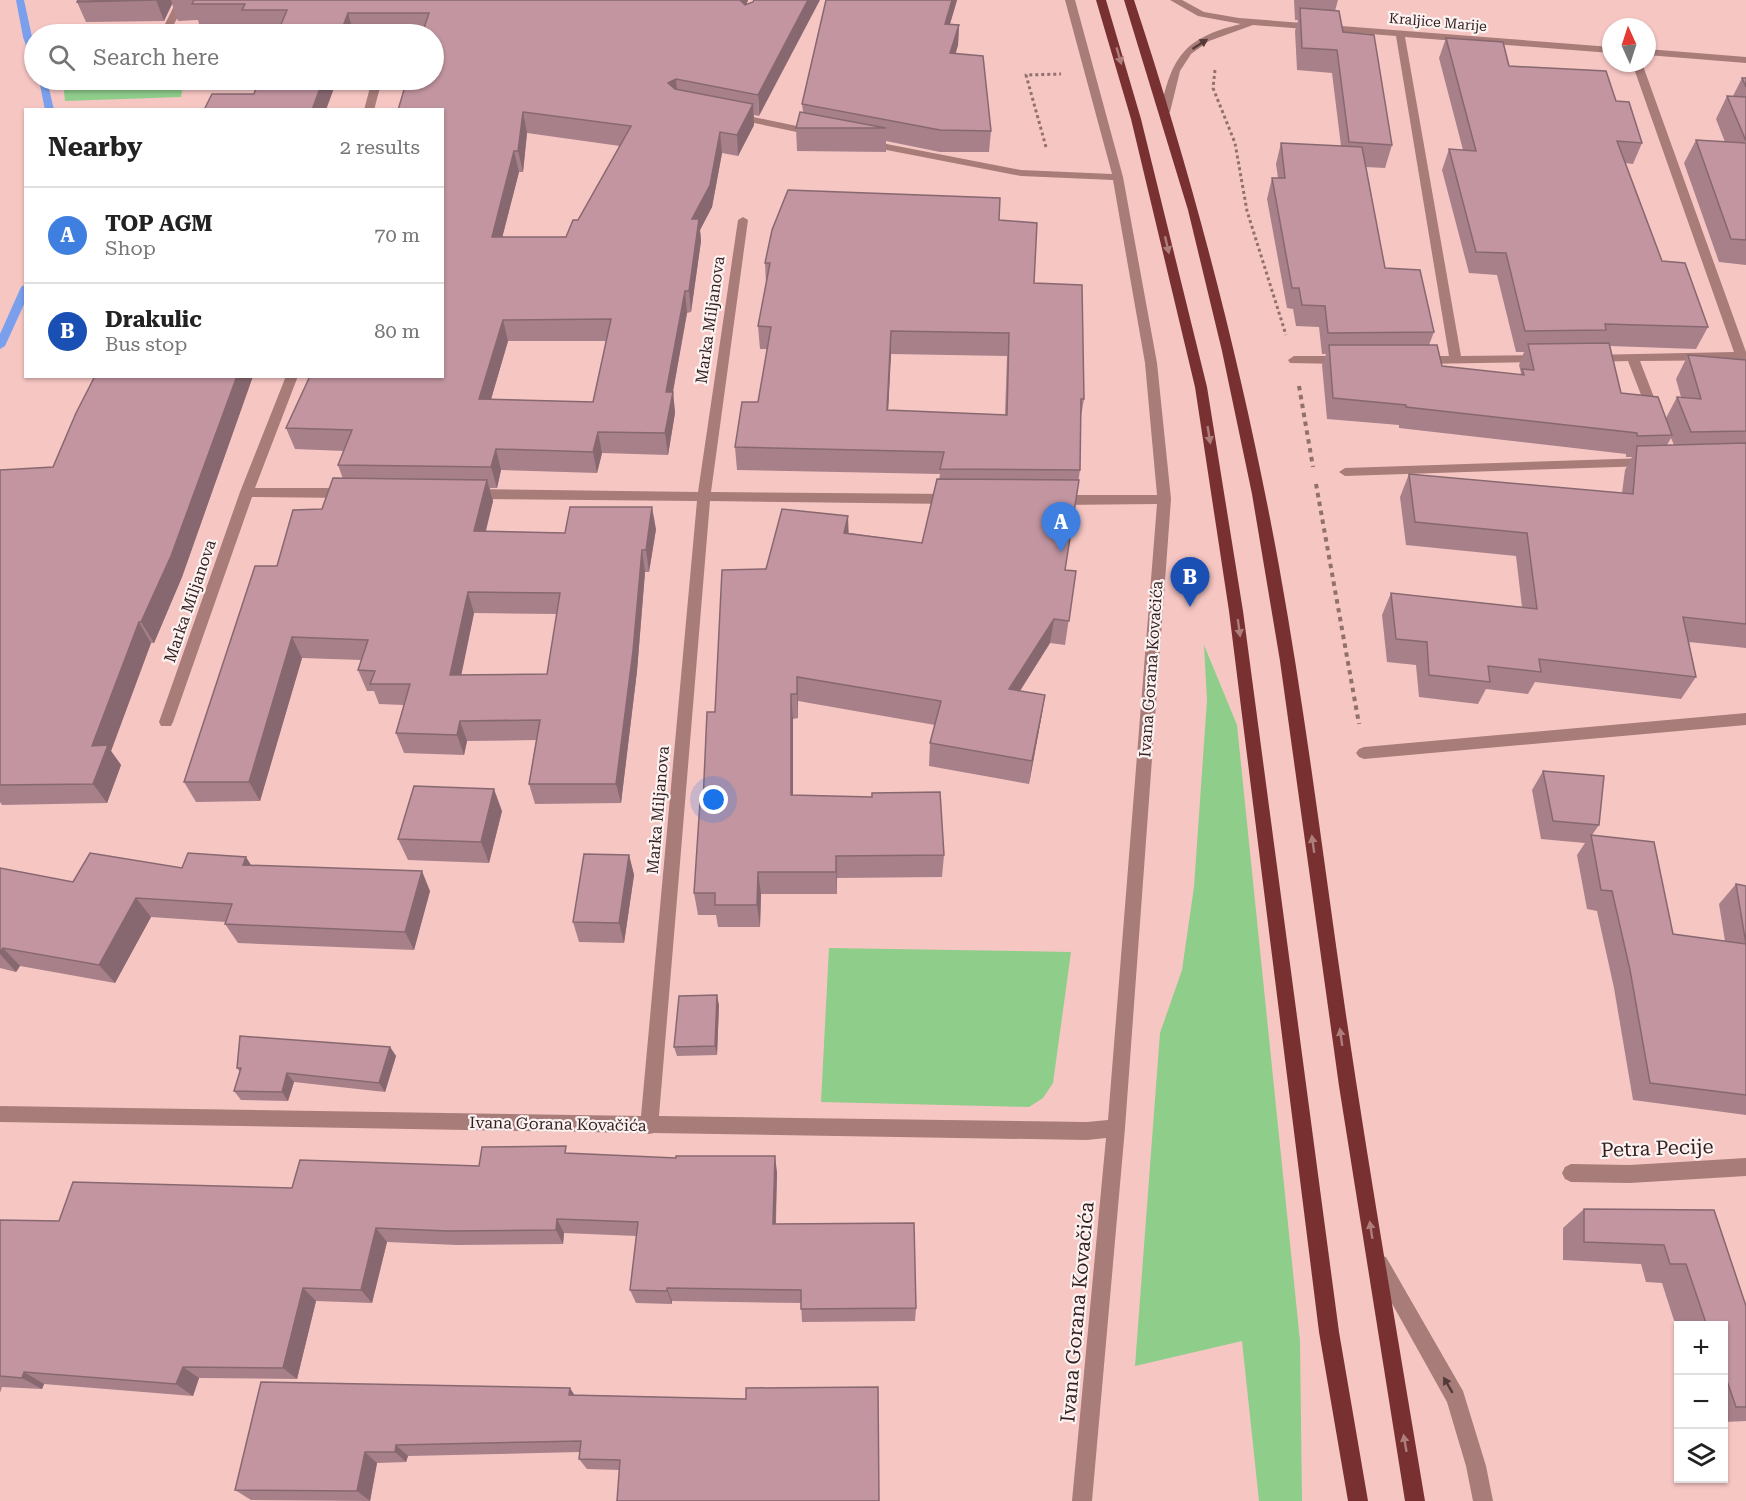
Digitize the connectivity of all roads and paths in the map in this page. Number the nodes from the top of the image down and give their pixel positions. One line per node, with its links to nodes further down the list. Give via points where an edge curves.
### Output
1 (182, 0): 7 (street)
2 (1070, 0): 22 (street, Ivana Gorana Kovačića)
3 (1101, 0): 53 (main road, one-way to 53, via 1136,119 1201,387 1238,623 1329,1332)
4 (1129, 0): 18 (main road)
5 (1175, 0): 6 (street, via 1201,14)
6 (1263, 22): 8 (street, Kraljice Marije); 18 (street, one-way to 6, via 1175,71 1189,52 1227,30)
7 (170, 24)
8 (1400, 33): 9 (street, Kraljice Marije); 31 (street)
9 (1602, 49)
10 (1656, 53): 11 (street)
11 (1746, 60)
12 (1640, 72): 24 (street)
13 (1068, 74): 17 (path, via 1026,75)
14 (374, 90): 16 (street)
15 (1220, 106): 28 (path, via 1235,143 1247,211)
16 (370, 108)
17 (1036, 111)
18 (1165, 112): 51 (main road, one-way to 18, via 1272,568 1235,380)
19 (725, 114): 20 (street)
20 (830, 135)
21 (854, 140): 22 (street, via 1021,173)
22 (1118, 177): 41 (street, Ivana Gorana Kovačića, via 1151,363)
23 (743, 220): 39 (street, Marka Miljanova)
24 (1743, 356): 26 (street)
25 (1586, 358): 26 (street)
26 (1633, 358): 33 (street)
27 (1550, 359): 31 (street)
28 (1294, 360): 29 (street); 45 (path)
29 (1352, 360)
30 (1410, 360): 31 (street)
31 (1456, 360)
32 (291, 378): 36 (street, Marka Miljanova)
33 (1660, 430)
34 (1660, 461): 35 (street)
35 (1345, 472)
36 (247, 492): 37 (street); 44 (street, Marka Miljanova)
37 (364, 493)
38 (458, 494): 39 (street)
39 (704, 497): 40 (street); 47 (street, Marka Miljanova)
40 (964, 499)
41 (1164, 499): 42 (street); 48 (street, Ivana Gorana Kovačića)
42 (1047, 500)
43 (1746, 719): 45 (street)
44 (166, 722)
45 (1365, 753)
46 (0, 1114): 47 (street, Ivana Gorana Kovačića)
47 (649, 1126): 48 (street, Ivana Gorana Kovačića, via 1087,1131)
48 (1116, 1128): 52 (street, Ivana Gorana Kovačića)
49 (1746, 1167): 50 (street, Petra Pecije, via 1630,1174)
50 (1571, 1173)
51 (1375, 1257): 54 (main road, one-way to 51); 55 (street, one-way to 51, via 1456,1398)
52 (1082, 1501)
53 (1358, 1501)
54 (1415, 1501)
55 (1483, 1501)

